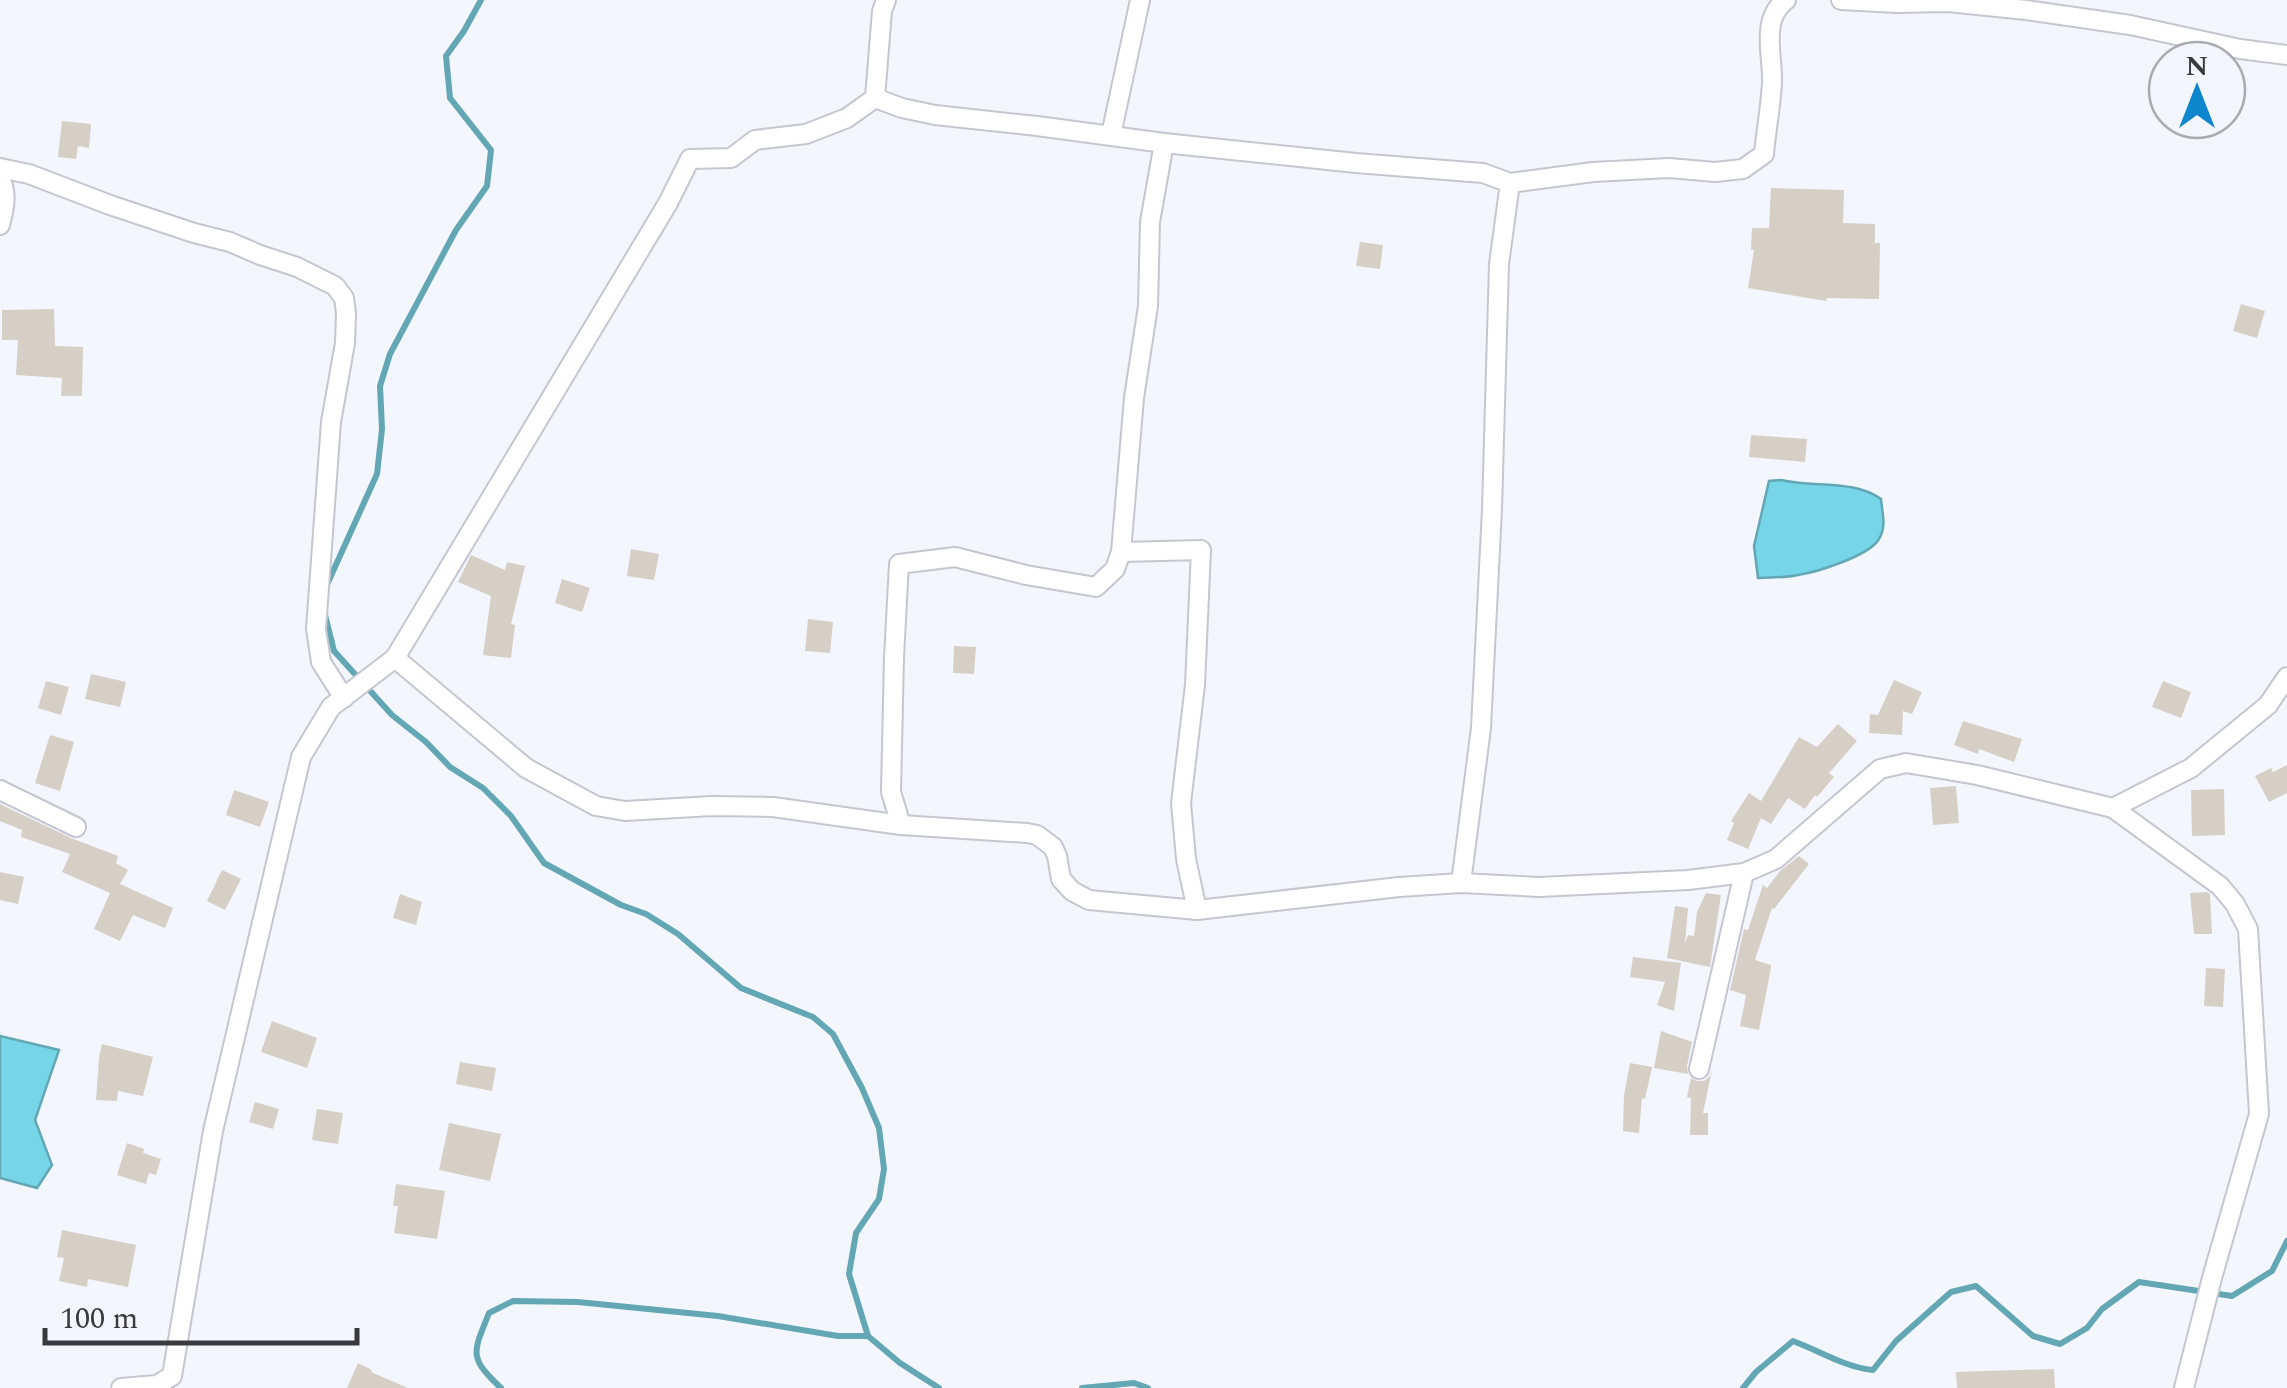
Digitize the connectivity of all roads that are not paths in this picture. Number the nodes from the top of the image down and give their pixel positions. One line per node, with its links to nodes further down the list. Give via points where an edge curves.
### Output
1 (886, 0): 6 (street)
2 (1140, 0): 7 (street)
3 (1786, 0): 11 (street, via 1768,38 1772,82 1764,154 1743,169 1612,171)
4 (1841, 0): 5 (street, via 2026,10)
5 (2287, 55)
6 (875, 98): 7 (street, via 934,115); 14 (street, via 806,134 755,140 731,158 690,159)
7 (1111, 135): 8 (street)
8 (1164, 143): 11 (street, via 1483,173); 13 (street, via 1150,222 1148,306)
9 (0, 168): 16 (street, via 298,267 344,298 316,629 321,662)
10 (0, 178): 12 (street)
11 (1510, 182): 22 (street, via 1500,264 1481,728)
12 (0, 226)
13 (1121, 552): 19 (street, via 1096,587 956,556 899,564 892,792); 23 (street, via 1201,550 1181,802)
14 (389, 663): 16 (street); 19 (street, via 526,768 596,806 773,807)
15 (2287, 677): 18 (street, via 2268,706 2191,768)
16 (348, 694): 25 (street, via 331,707 302,757 214,1130 172,1376 157,1385)
17 (0, 790): 20 (street)
18 (2113, 808): 21 (street, via 1906,763 1880,769 1776,859); 26 (street, via 2220,886 2248,929 2259,1114)
19 (901, 825): 23 (street, via 1037,835 1053,847 1061,879 1090,900)
20 (76, 828)
21 (1744, 873): 22 (street, via 1540,888); 24 (street)
22 (1461, 883): 23 (street)
23 (1197, 910)
24 (1699, 1070)
25 (121, 1388)
26 (2184, 1388)

